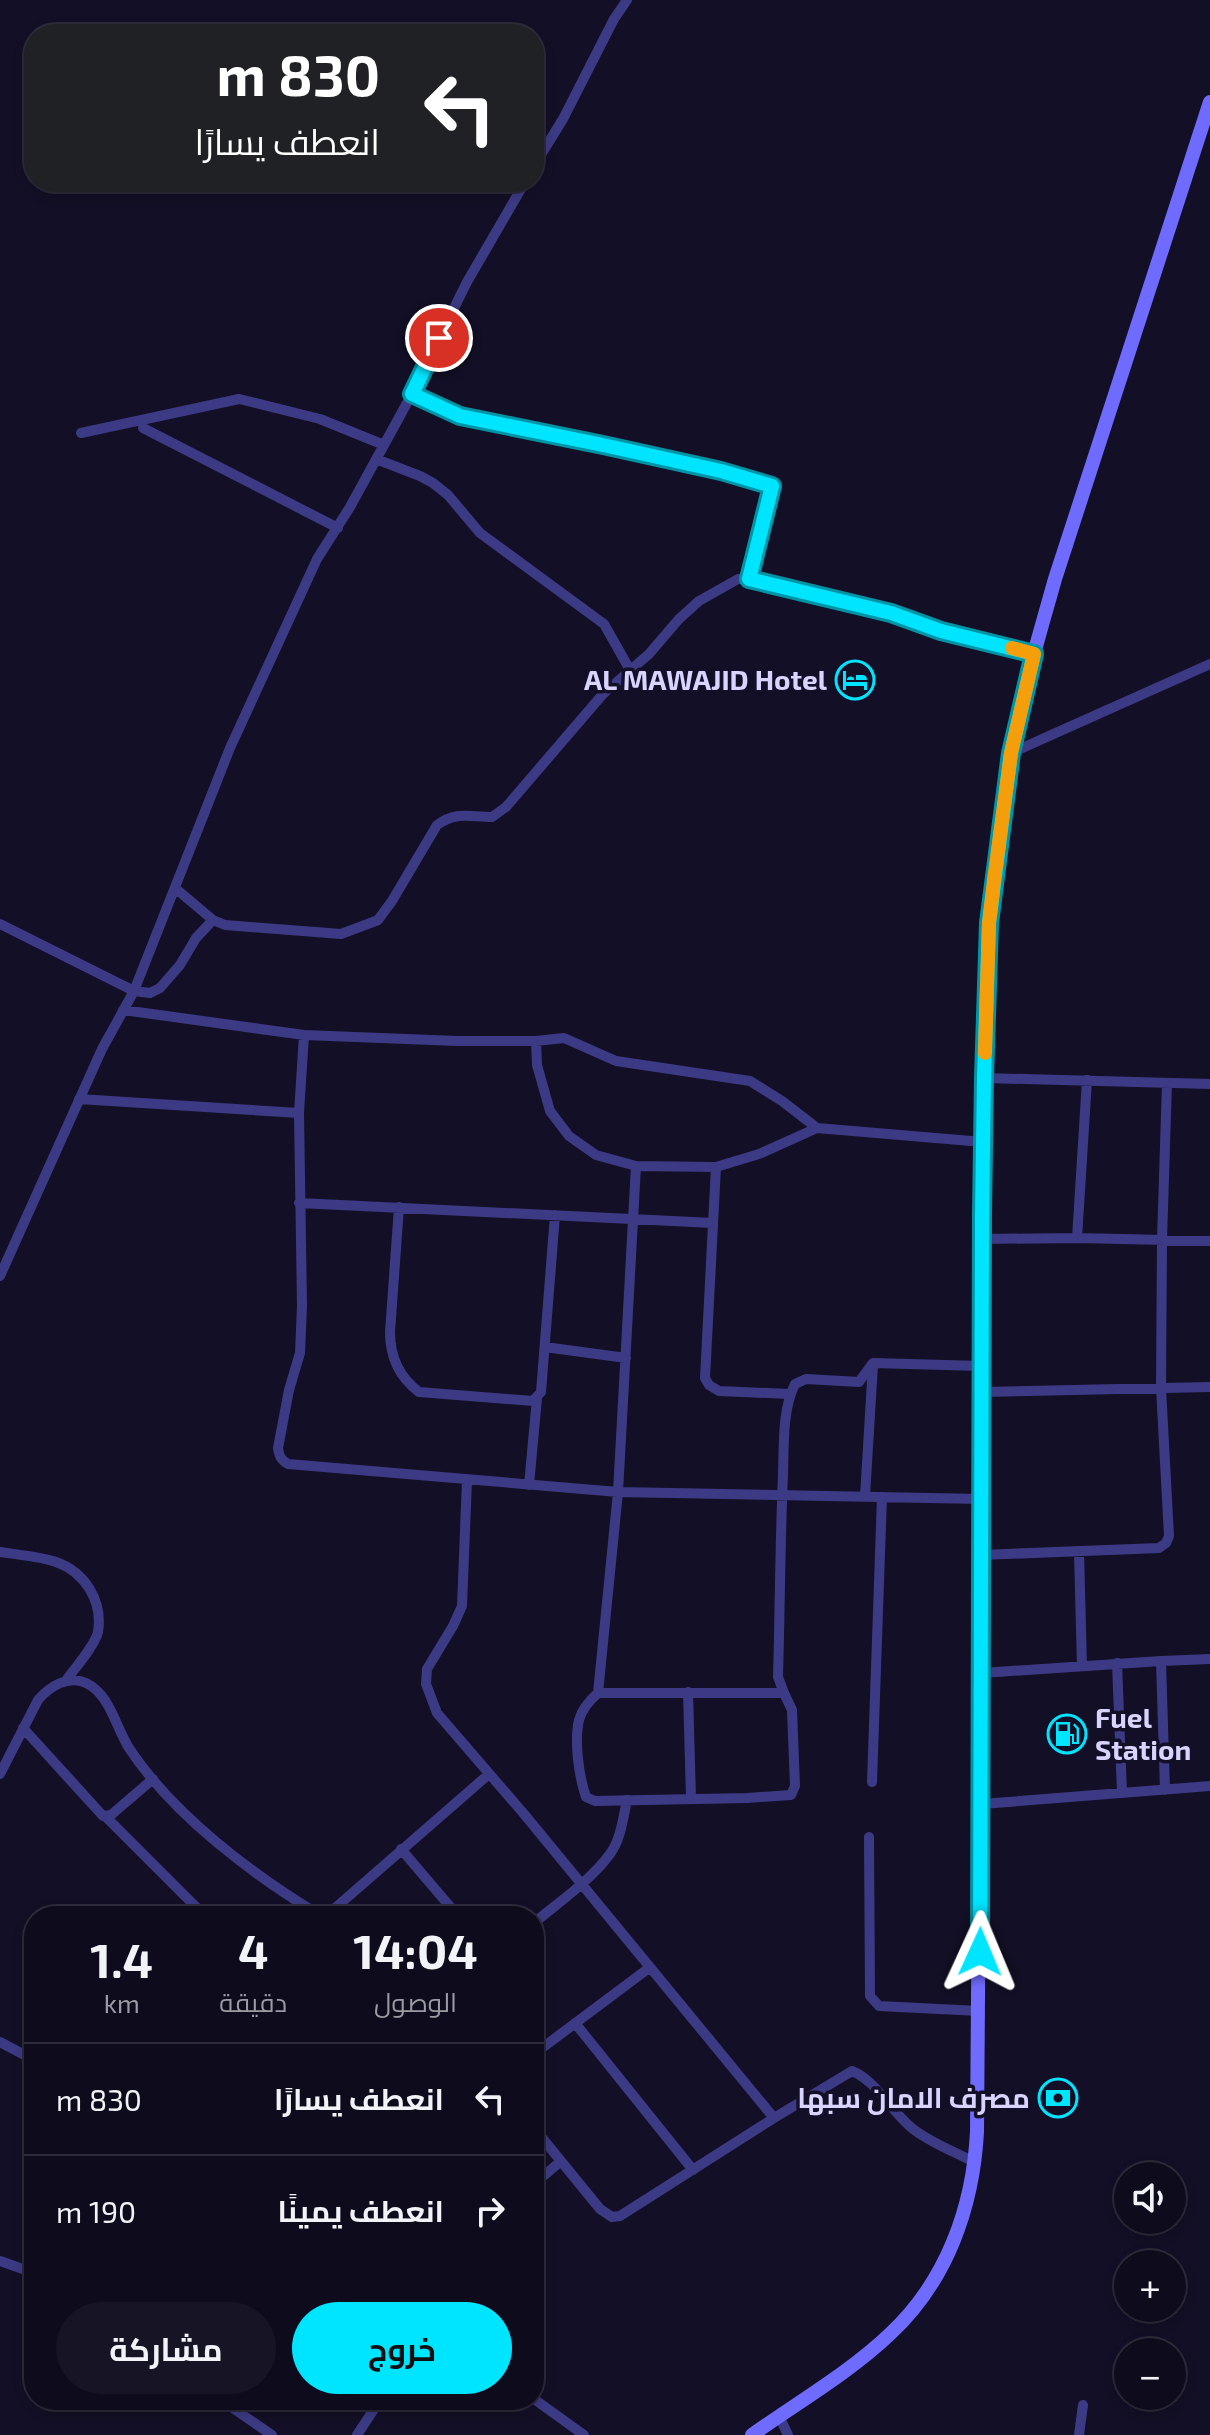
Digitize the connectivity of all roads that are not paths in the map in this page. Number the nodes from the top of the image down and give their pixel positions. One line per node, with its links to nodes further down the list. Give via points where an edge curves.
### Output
1 (627, 0): 3 (street)
2 (1210, 102): 12 (street)
3 (544, 150)
4 (519, 192): 5 (street)
5 (412, 394): 8 (street); 11 (street, via 460,416 772,486)
6 (143, 428): 10 (street)
7 (81, 433): 8 (street, via 239,399 320,419)
8 (384, 445): 9 (street)
9 (376, 459): 10 (street); 14 (street, via 433,483 480,533 604,624)
10 (338, 528): 16 (street, via 317,559 230,748)
11 (749, 579): 12 (street); 14 (street, via 731,582 699,601)
12 (1034, 654): 15 (street)
13 (1210, 664): 15 (street)
14 (630, 670): 17 (street, via 576,723 506,807 492,817 458,815 437,825 378,920 341,934)
15 (1011, 753): 23 (street, via 989,923)
16 (175, 888): 17 (street); 19 (street)
17 (213, 920): 19 (street, via 160,988)
18 (0, 924): 19 (street)
19 (134, 991): 20 (street)
20 (123, 1010): 21 (street); 27 (street)
21 (304, 1035): 22 (street); 28 (street)
22 (536, 1041): 29 (street, via 564,1038 616,1061 750,1081); 31 (street, via 550,1111 569,1136 596,1155)
23 (984, 1078): 24 (street); 30 (street)
24 (1087, 1080): 25 (street); 38 (street)
25 (1167, 1083): 26 (street); 40 (street)
26 (1210, 1084)
27 (79, 1099): 28 (street); 42 (street)
28 (299, 1113): 33 (street)
29 (817, 1128): 30 (street); 32 (street)
30 (983, 1142): 39 (street)
31 (636, 1166): 32 (street); 36 (street)
32 (716, 1167): 37 (street)
33 (299, 1203): 34 (street); 52 (street, via 300,1353 279,1455 288,1464)
34 (399, 1207): 35 (street); 51 (street, via 390,1346 401,1374 419,1392)
35 (555, 1215): 36 (street); 43 (street)
36 (633, 1220): 37 (street); 44 (street)
37 (713, 1223): 50 (street, via 705,1378 719,1391)
38 (1077, 1238): 39 (street); 40 (street)
39 (982, 1239): 46 (street)
40 (1162, 1240): 41 (street); 48 (street)
41 (1210, 1241)
42 (0, 1276)
43 (545, 1347): 44 (street); 51 (street)
44 (626, 1358): 54 (street)
45 (873, 1363): 46 (street); 50 (street, via 859,1382 806,1379); 56 (street)
46 (982, 1366): 49 (street)
47 (1210, 1387): 48 (street)
48 (1161, 1388): 49 (street); 60 (street, via 1166,1543 1159,1548)
49 (982, 1392): 58 (street)
50 (790, 1394): 55 (street)
51 (537, 1398): 53 (street)
52 (467, 1480): 53 (street); 73 (street, via 462,1606 427,1669 426,1684 437,1713)
53 (529, 1485): 54 (street)
54 (618, 1492): 55 (street); 69 (street)
55 (782, 1495): 56 (street); 70 (street, via 778,1677)
56 (865, 1496): 57 (street)
57 (882, 1497): 58 (street); 75 (street)
58 (981, 1499): 61 (street)
59 (0, 1552): 67 (street, via 55,1561 92,1589 98,1631)
60 (1079, 1552): 61 (street); 65 (street)
61 (981, 1555): 66 (street)
62 (1210, 1659): 63 (street)
63 (1161, 1661): 64 (street); 77 (street)
64 (1117, 1663): 65 (street); 78 (street)
65 (1082, 1666): 66 (street)
66 (982, 1673): 81 (street)
67 (67, 1679): 71 (street, via 45,1692); 74 (street, via 96,1690)
68 (688, 1692): 69 (street); 70 (street); 79 (street)
69 (598, 1693): 80 (street, via 579,1721 582,1787 595,1801)
70 (784, 1693): 79 (street, via 792,1710 793,1794)
71 (23, 1728): 72 (street); 82 (street)
72 (0, 1774)
73 (489, 1774): 84 (street); 85 (street)
74 (153, 1779): 82 (street); 87 (street, via 174,1804 277,1889)
75 (872, 1782)
76 (1210, 1786): 77 (street)
77 (1165, 1790): 78 (street)
78 (1122, 1793): 81 (street)
79 (691, 1798): 80 (street)
80 (627, 1800): 85 (street, via 611,1853)
81 (982, 1804): 92 (street)
82 (106, 1817): 86 (street)
83 (869, 1837): 92 (street, via 870,1996 879,2006)
84 (401, 1849): 88 (street); 89 (street)
85 (580, 1883): 90 (street); 91 (street)
86 (195, 1906)
87 (307, 1906)
88 (335, 1906)
89 (449, 1906)
90 (544, 1914)
91 (649, 1968): 93 (street); 97 (street)
92 (979, 2011): 100 (street)
93 (575, 2023): 95 (street); 101 (street)
94 (0, 2042): 96 (street)
95 (544, 2046)
96 (24, 2055)
97 (774, 2118): 100 (street, via 852,2071 913,2129); 101 (street)
98 (544, 2140): 99 (street)
99 (561, 2161): 101 (street, via 612,2217); 102 (street)
100 (976, 2163): 109 (street, via 960,2223 929,2288 871,2352)
101 (693, 2170)
102 (544, 2175)
103 (0, 2261): 104 (street)
104 (24, 2269)
105 (1083, 2405): 115 (street)
106 (544, 2406): 112 (street)
107 (236, 2410): 110 (street)
108 (373, 2410): 111 (street)
109 (779, 2416): 113 (street); 114 (street)
110 (272, 2435)
111 (357, 2435)
112 (584, 2435)
113 (752, 2435)
114 (788, 2435)
115 (1079, 2435)

